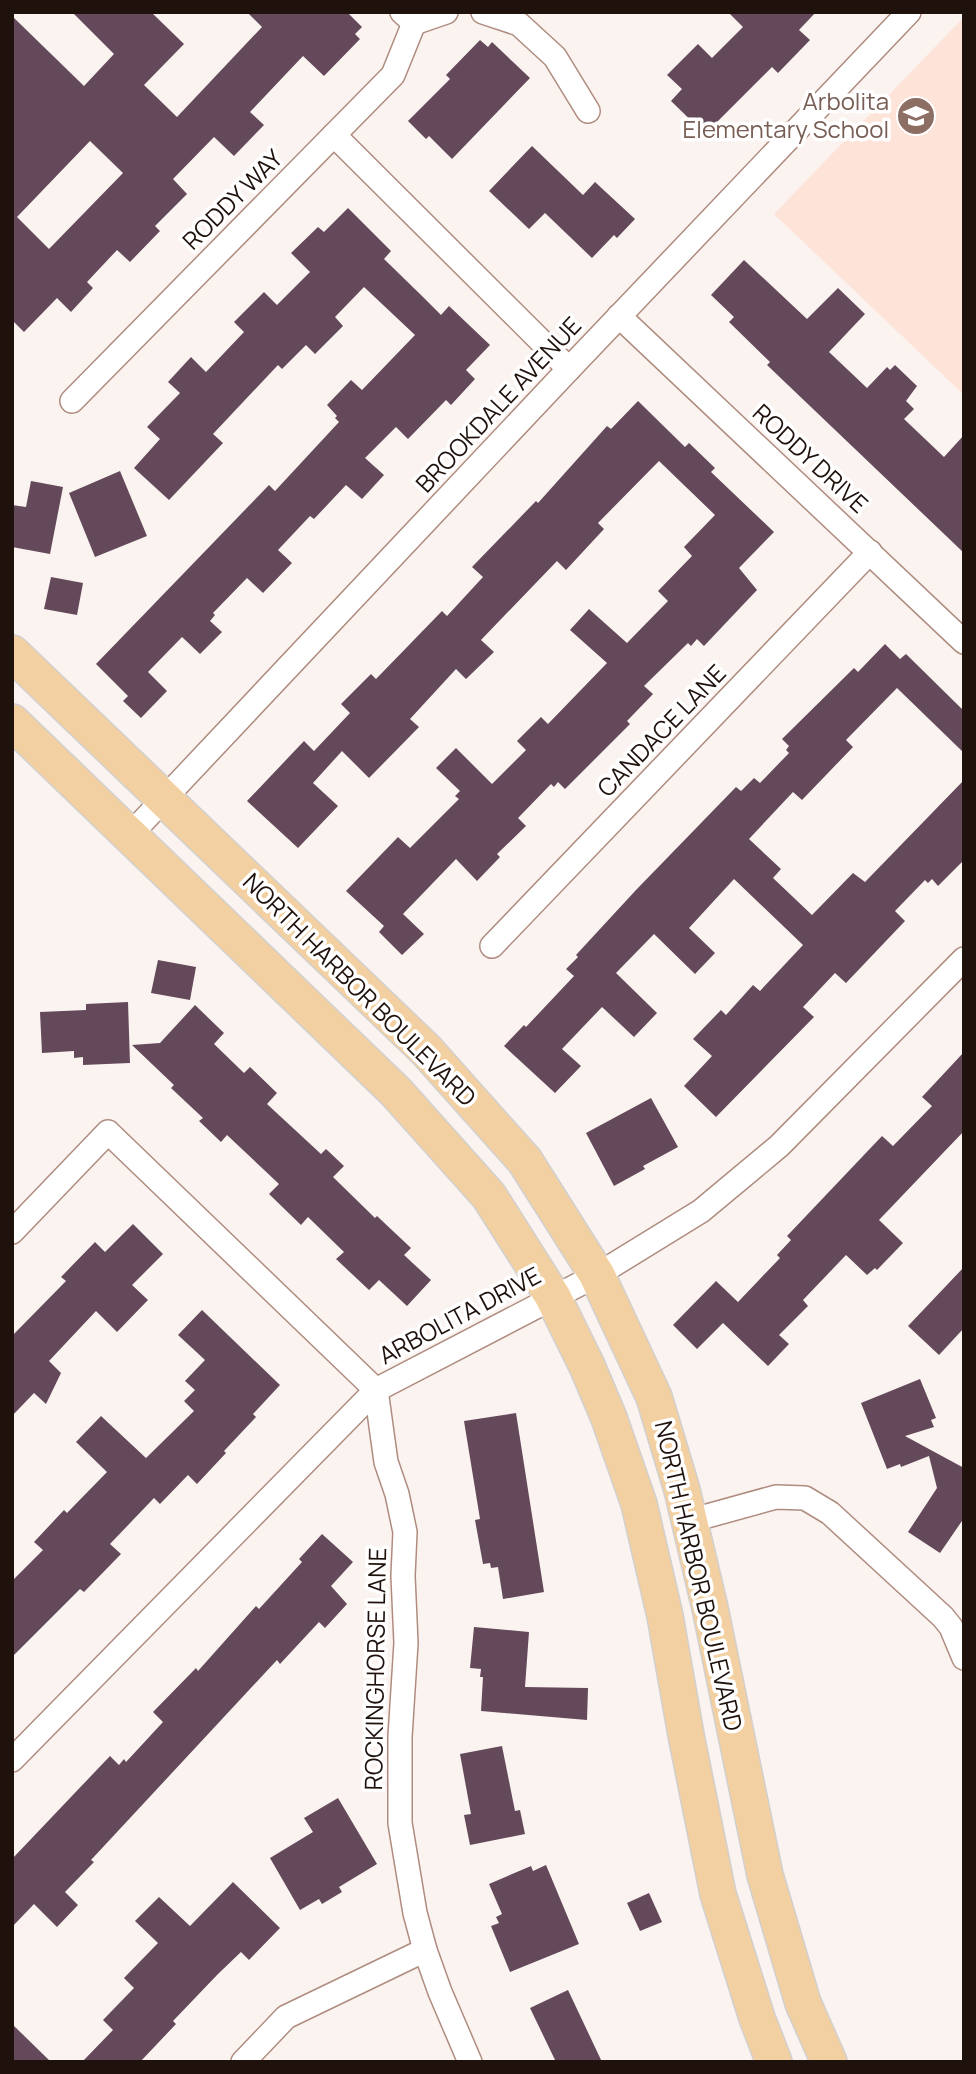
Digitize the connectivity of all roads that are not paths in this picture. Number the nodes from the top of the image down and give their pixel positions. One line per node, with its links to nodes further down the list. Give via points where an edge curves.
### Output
1 (446, 12): 4 (street)
2 (483, 12): 5 (street, via 519,24 555,57)
3 (909, 12): 7 (street, BROOKDALE AVENUE)
4 (408, 18): 6 (street, RODDY WAY, via 393,75)
5 (588, 111)
6 (334, 135): 8 (street); 9 (street, RODDY WAY)
7 (619, 316): 8 (street, BROOKDALE AVENUE); 10 (street, RODDY DRIVE)
8 (569, 369): 14 (street, BROOKDALE AVENUE)
9 (72, 401)
10 (870, 552): 11 (street, RODDY DRIVE); 16 (street, CANDACE LANE)
11 (964, 642)
12 (12, 653): 14 (main road, NORTH HARBOR BOULEVARD)
13 (12, 722): 15 (main road, NORTH HARBOR BOULEVARD)
14 (164, 799): 15 (street, BROOKDALE AVENUE); 19 (main road, NORTH HARBOR BOULEVARD, via 426,1049 526,1161)
15 (130, 836): 20 (main road, NORTH HARBOR BOULEVARD, via 396,1092 488,1196)
16 (492, 946)
17 (964, 959): 19 (street, ARBOLITA DRIVE, via 779,1146 701,1211)
18 (12, 1231): 21 (street, via 108,1132)
19 (597, 1275): 20 (street, ARBOLITA DRIVE); 22 (main road, NORTH HARBOR BOULEVARD, via 654,1396)
20 (553, 1297): 21 (street, ARBOLITA DRIVE); 28 (main road, NORTH HARBOR BOULEVARD, via 609,1418 639,1504 718,1895)
21 (376, 1390): 24 (street, ARBOLITA DRIVE); 25 (street, ROCKINGHORSE LANE, via 386,1462 405,1532 400,1823)
22 (689, 1521): 23 (street, via 776,1497 805,1498 830,1513 943,1617); 29 (main road, NORTH HARBOR BOULEVARD, via 765,1875 803,2003)
23 (964, 1658)
24 (12, 1760)
25 (425, 1950): 26 (street, via 286,2017); 27 (street, ROCKINGHORSE LANE)
26 (243, 2062)
27 (470, 2062)
28 (774, 2062)
29 (828, 2062)

